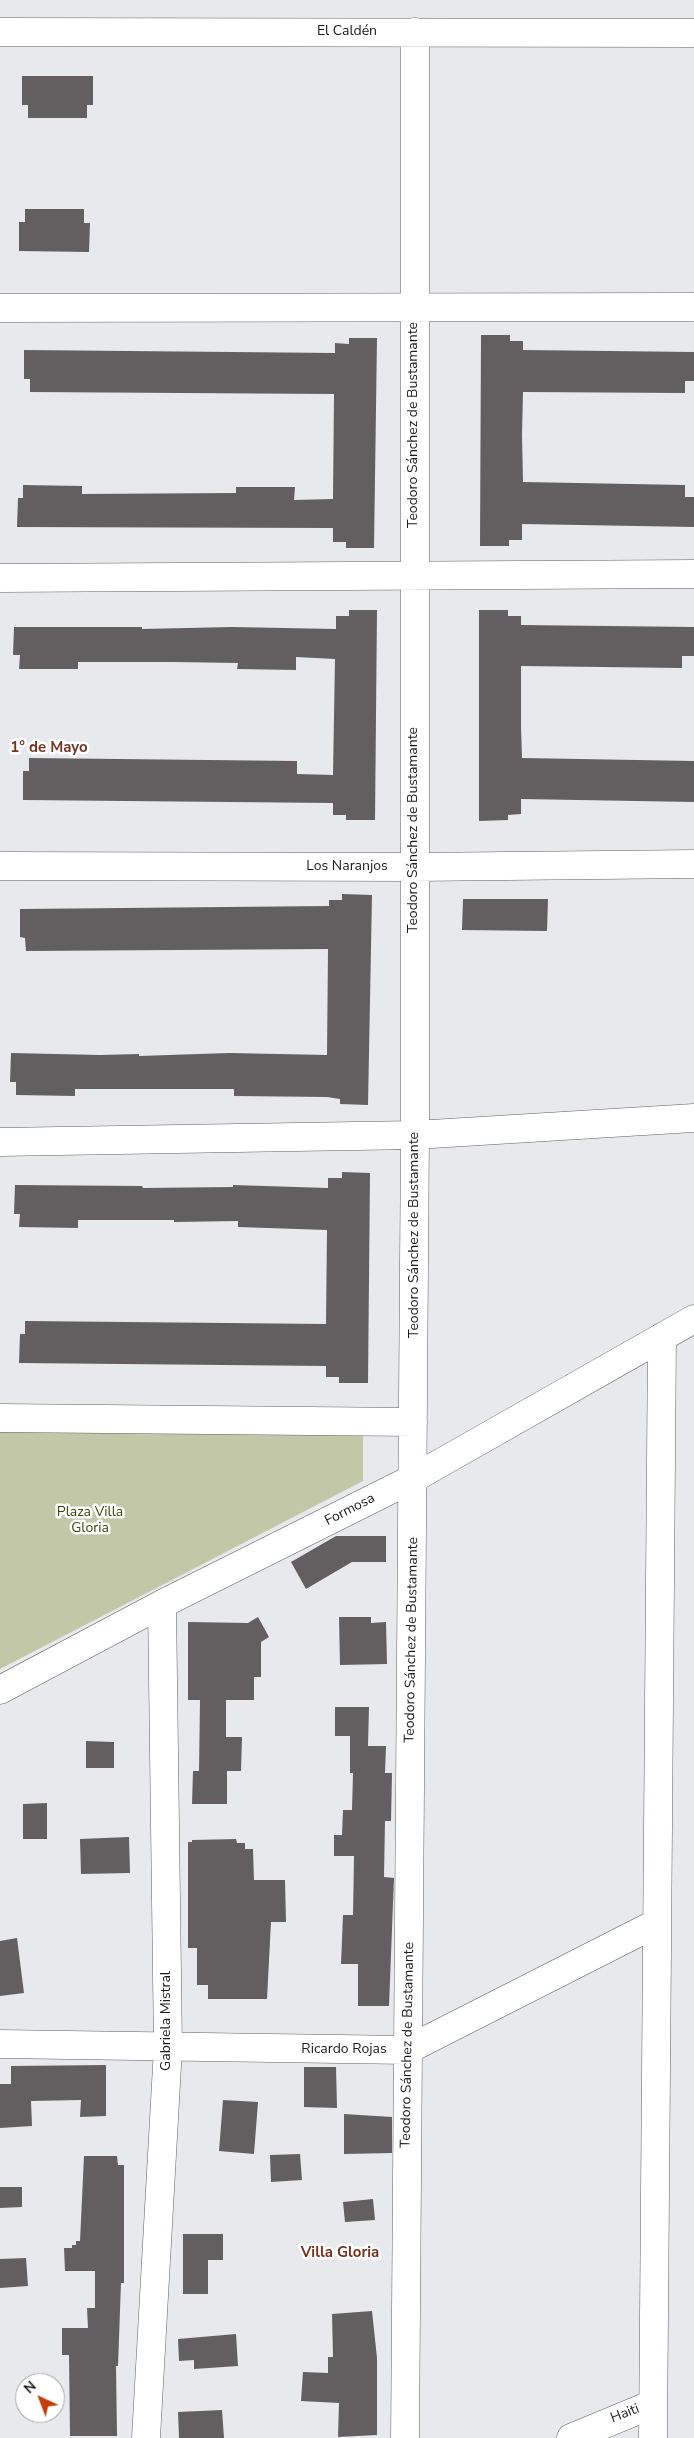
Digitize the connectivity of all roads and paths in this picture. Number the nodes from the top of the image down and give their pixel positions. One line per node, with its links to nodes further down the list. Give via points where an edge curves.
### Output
1 (0, 32): 2 (street, El Caldén)
2 (415, 32): 3 (street, El Caldén); 6 (street, Teodoro Sánchez de Bustamante)
3 (694, 33)
4 (694, 307): 6 (street)
5 (0, 308): 6 (street)
6 (414, 309): 8 (street, Teodoro Sánchez de Bustamante)
7 (694, 574): 8 (street)
8 (414, 576): 9 (street); 12 (street, Teodoro Sánchez de Bustamante)
9 (0, 578)
10 (694, 864): 12 (street, Los Naranjos)
11 (0, 866): 12 (street, Los Naranjos)
12 (414, 868): 14 (street, Teodoro Sánchez de Bustamante)
13 (694, 1118): 14 (street)
14 (415, 1135): 15 (street); 19 (street, Teodoro Sánchez de Bustamante)
15 (0, 1142)
16 (694, 1319): 17 (street, Formosa)
17 (662, 1338): 20 (street, Formosa); 23 (street)
18 (0, 1418): 19 (street)
19 (413, 1422): 20 (street, Teodoro Sánchez de Bustamante)
20 (414, 1478): 21 (street, Formosa); 26 (street, Teodoro Sánchez de Bustamante)
21 (162, 1604): 22 (street, Formosa); 25 (street, Gabriela Mistral)
22 (0, 1690)
23 (657, 1924): 26 (street, Ricardo Rojas); 27 (street)
24 (0, 2044): 25 (street, Ricardo Rojas)
25 (168, 2048): 26 (street, Ricardo Rojas); 28 (street, Gabriela Mistral)
26 (407, 2050): 29 (street, Teodoro Sánchez de Bustamante)
27 (653, 2404): 30 (street, Haiti); 31 (street)
28 (146, 2438)
29 (405, 2438)
30 (571, 2438)
31 (653, 2438)

